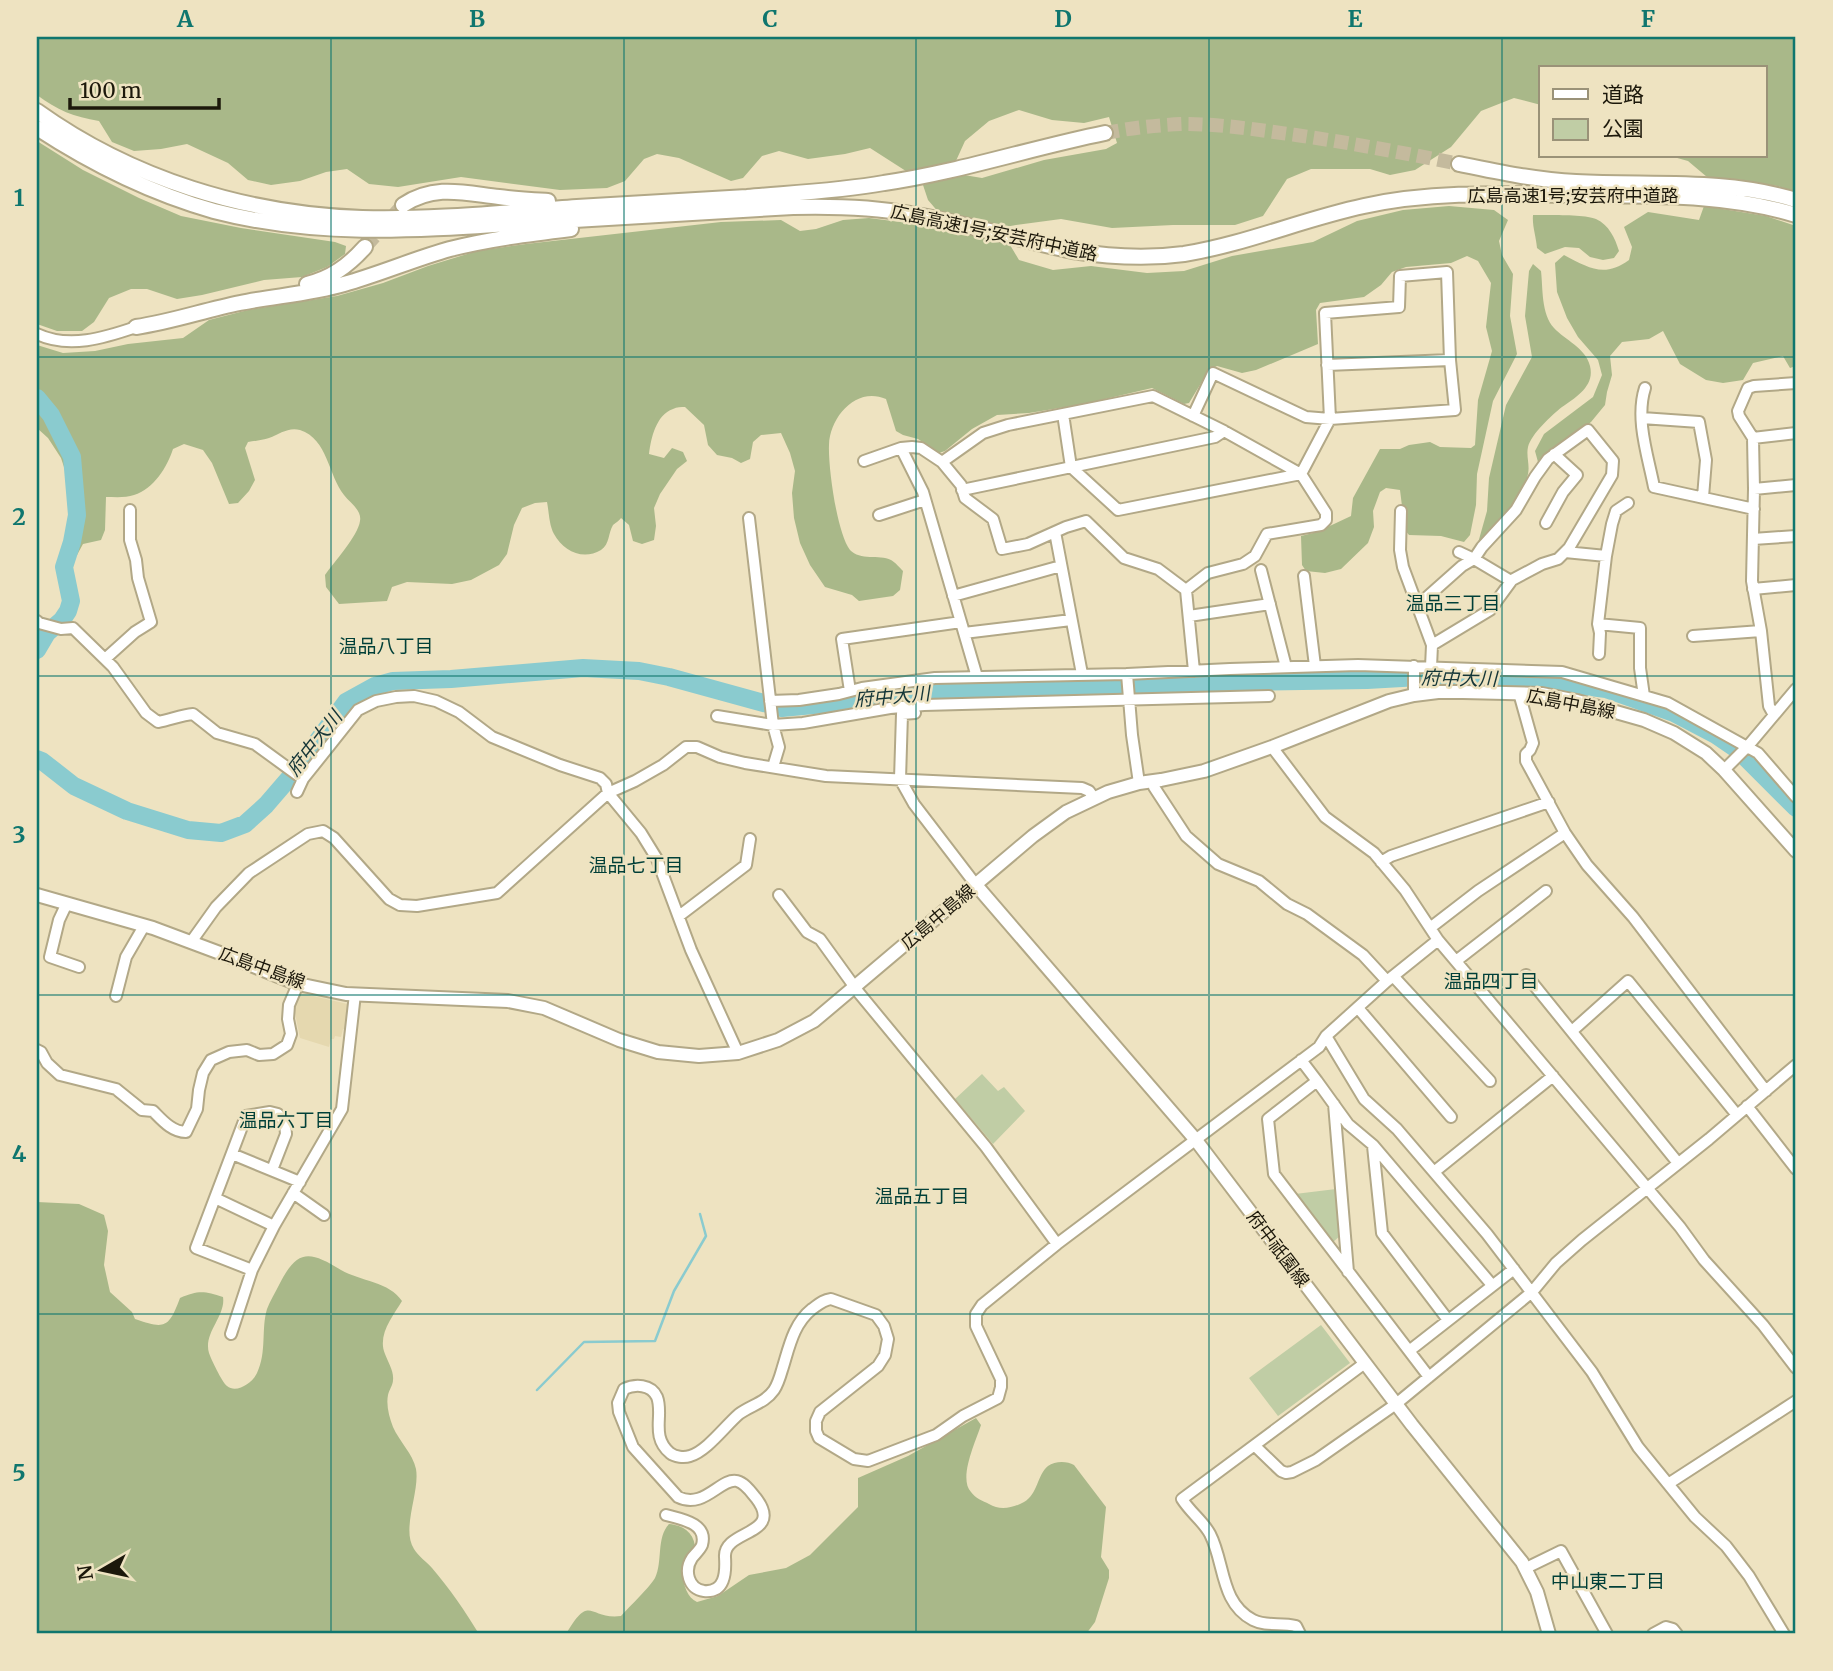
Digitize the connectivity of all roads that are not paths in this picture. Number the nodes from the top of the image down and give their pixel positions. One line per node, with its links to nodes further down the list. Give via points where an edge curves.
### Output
1 (37, 111): 8 (highway, 広島高速1号;安芸府中道路, via 91,145 170,182 247,204 302,213 393,218)
2 (37, 128): 8 (highway, 広島高速1号;安芸府中道路, via 101,166 163,195 244,218 302,227 404,230)
3 (1105, 133): 8 (highway, 広島高速1号;安芸府中道路, via 888,183)
4 (1459, 164): 5 (highway, 広島高速1号;安芸府中道路, via 1558,181)
5 (1687, 190): 6 (highway, 広島高速1号;安芸府中道路, via 1762,191); 8 (highway, 広島高速1号;安芸府中道路, via 1417,198 1360,207 1183,254 1129,257 1073,251 888,210); 9 (highway, 広島高速1号;安芸府中道路)
6 (1796, 200)
7 (403, 205): 8 (highway, via 440,191 553,201 691,197)
8 (717, 205): 11 (highway, via 498,239 331,287)
9 (1796, 215)
10 (365, 247): 11 (highway, via 346,266 317,282 211,301)
11 (136, 327): 12 (street, via 71,342)
12 (37, 334)
13 (1450, 360): 14 (street); 14 (street, via 1447,272 1399,276 1399,307 1325,313); 20 (street, via 1455,410)
14 (1327, 365): 20 (street)
15 (1796, 383): 23 (street, via 1748,388 1738,411)
16 (1645, 388): 19 (street, via 1640,402)
17 (1063, 414): 18 (street, via 1153,396); 27 (street, via 983,433); 28 (street)
18 (1193, 416): 20 (street, via 1213,373 1306,417); 21 (street)
19 (1642, 418): 33 (street, via 1654,487); 33 (street, via 1699,422 1706,460)
20 (1329, 419): 29 (street)
21 (1224, 431): 28 (street, via 1215,437); 29 (street)
22 (1796, 433): 23 (street)
23 (1753, 438): 31 (street)
24 (901, 448): 26 (street); 27 (street, via 922,448); 34 (street)
25 (1554, 454): 41 (street, via 1577,475); 46 (street, via 1588,430 1613,461 1612,474); 48 (street, via 1516,510)
26 (864, 461)
27 (942, 462): 32 (street)
28 (1071, 467): 29 (street, via 1118,510); 32 (street)
29 (1301, 474): 55 (street, via 1326,520 1321,525 1267,534 1255,556 1208,573)
30 (1796, 485): 31 (street)
31 (1754, 489): 36 (street)
32 (962, 490): 42 (street, via 965,498 993,519 1002,550)
33 (1703, 497): 36 (street)
34 (925, 500): 39 (street); 56 (street)
35 (1628, 503): 47 (street, via 1616,511)
36 (1754, 509): 44 (street)
37 (130, 510): 69 (street, via 130,540 151,622)
38 (1401, 511): 58 (street, via 1403,567)
39 (878, 515)
40 (749, 517): 85 (street)
41 (1546, 523)
42 (1055, 532): 49 (street); 55 (street, via 1086,521 1124,558 1158,569)
43 (1796, 536): 44 (street)
44 (1753, 539): 54 (street)
45 (1459, 552): 48 (street)
46 (1565, 552): 47 (street); 52 (street)
47 (1606, 556): 63 (street)
48 (1474, 559): 52 (street); 58 (street)
49 (1061, 566): 56 (street); 60 (street)
50 (1261, 570): 57 (street)
51 (1304, 576): 70 (street)
52 (1511, 581): 67 (street, via 1490,610)
53 (1796, 585): 54 (street)
54 (1753, 589): 64 (street)
55 (1186, 590): 59 (street)
56 (953, 596): 62 (street)
57 (1270, 604): 59 (street); 72 (street)
58 (1418, 606): 67 (street)
59 (1189, 617): 74 (street)
60 (1071, 620): 65 (street); 75 (street)
61 (37, 621): 69 (street, via 73,628)
62 (961, 622): 65 (street); 78 (street, via 842,639)
63 (1598, 625): 68 (street); 83 (street, via 1640,628)
64 (1761, 631): 66 (street); 87 (street, via 1769,706)
65 (964, 634): 77 (street)
66 (1693, 636)
67 (1432, 645): 73 (street)
68 (1599, 654)
69 (105, 659): 94 (street, via 158,722 193,714 218,733 255,744)
70 (1315, 666): 71 (street); 72 (street)
71 (1414, 666): 73 (street); 80 (street)
72 (1286, 667): 74 (street)
73 (1431, 667): 83 (street, via 1562,672)
74 (1194, 671): 76 (street)
75 (1082, 674): 76 (street); 77 (street)
76 (1127, 674): 84 (street)
77 (977, 677): 78 (street, via 935,678)
78 (850, 691): 85 (street)
79 (1519, 693): 80 (main road, 広島中島線); 93 (main road, 広島中島線, via 1577,701 1643,720 1696,746); 102 (street, via 1533,743 1526,761)
80 (1414, 695): 91 (main road, 広島中島線)
81 (1794, 695): 87 (street)
82 (1269, 696): 84 (street)
83 (1644, 696): 90 (street)
84 (1130, 700): 86 (street); 97 (street)
85 (770, 701): 89 (street)
86 (944, 705): 89 (street); 95 (street, via 931,712 902,714)
87 (1774, 715): 90 (street)
88 (718, 716): 89 (street)
89 (773, 725): 92 (street, via 779,747)
90 (1748, 746): 93 (street); 100 (street)
91 (1272, 747): 96 (main road, 広島中島線, via 1204,771); 106 (street, via 1325,817)
92 (773, 767): 95 (street, via 826,776); 99 (street, via 686,747 663,765)
93 (1724, 770): 105 (main road, 広島中島線)
94 (302, 778): 98 (street); 99 (street, via 358,710 376,701 414,696 459,712 492,737 518,749 600,778)
95 (900, 779): 101 (street, via 1082,788); 107 (street)
96 (1154, 782): 97 (main road, 広島中島線); 120 (street, via 1185,836 1218,864 1259,881)
97 (1139, 783): 101 (main road, 広島中島線)
98 (297, 792)
99 (608, 793): 112 (street, via 657,859); 116 (street, via 497,893 417,906 389,899 334,838 323,831 308,834 249,873)
100 (1796, 797)
101 (1094, 798): 107 (main road, 広島中島線, via 1049,823)
102 (1549, 802): 103 (street); 106 (street)
103 (1565, 833): 114 (street); 135 (street)
104 (750, 839): 112 (street, via 746,865)
105 (1796, 851)
106 (1381, 862): 114 (street)
107 (976, 885): 122 (main road, 広島中島線); 140 (main road, 府中祇園線)
108 (1546, 891): 117 (street)
109 (37, 895): 111 (main road, 広島中島線)
110 (779, 895): 122 (street, via 807,932 820,939)
111 (66, 903): 113 (main road, 広島中島線); 118 (street, via 50,957)
112 (679, 916): 129 (street)
113 (144, 926): 116 (main road, 広島中島線); 124 (street, via 126,957)
114 (1430, 929): 115 (street)
115 (1438, 940): 117 (street); 120 (street)
116 (191, 942): 121 (main road, 広島中島線)
117 (1456, 961): 132 (street)
118 (79, 967)
119 (1526, 975): 126 (street)
120 (1390, 979): 125 (street); 134 (street)
121 (298, 984): 123 (main road, 広島中島線); 128 (street, via 289,1005 287,1045 273,1054 247,1050 211,1060 186,1132 179,1132 153,1111 142,1110 116,1089 60,1075)
122 (855, 987): 129 (main road, 広島中島線, via 797,1032); 153 (street, via 986,1147)
123 (355, 994): 129 (main road, 広島中島線, via 508,1001 544,1008 658,1052); 147 (street, via 342,1109)
124 (116, 996)
125 (1358, 1008): 127 (street); 139 (street)
126 (1572, 1031): 138 (street, via 1628,981); 143 (street)
127 (1326, 1036): 130 (street); 146 (street, via 1364,1099)
128 (37, 1050)
129 (738, 1053)
130 (1301, 1060): 133 (street); 140 (street)
131 (1796, 1065): 135 (street)
132 (1553, 1076): 146 (street); 148 (street)
133 (1317, 1081): 136 (street); 156 (street, via 1268,1119 1274,1174)
134 (1490, 1082)
135 (1766, 1091): 137 (street)
136 (1334, 1104): 141 (street, via 1348,1124); 156 (street)
137 (1747, 1106): 138 (street); 144 (street)
138 (1737, 1115): 143 (street)
139 (1451, 1116)
140 (1195, 1139): 153 (street); 162 (main road, 府中祇園線)
141 (1373, 1145): 157 (street); 159 (street, via 1382,1233)
142 (232, 1154): 145 (street); 145 (street, via 246,1116 278,1114 286,1134); 150 (street)
143 (1678, 1163): 148 (street)
144 (1796, 1169)
145 (272, 1170): 147 (street)
146 (1434, 1172): 154 (street)
147 (300, 1182): 149 (street)
148 (1647, 1188): 158 (street, via 1556,1263); 163 (street)
149 (293, 1193): 151 (street); 152 (street)
150 (215, 1198): 152 (street); 155 (street, via 196,1248)
151 (324, 1215)
152 (274, 1226): 155 (street)
153 (1057, 1244): 169 (street, via 976,1314 976,1326 1001,1379 998,1398 936,1435 876,1459 854,1459 819,1438 816,1431 820,1412 878,1366 888,1339 876,1315 831,1299 802,1317 776,1388 766,1400 741,1412 688,1457 673,1456 664,1447 657,1398 651,1389 624,1389 619,1412 633,1447 678,1497 687,1502 731,1480 738,1481 762,1506 764,1515 752,1532 729,1543 724,1582 706,1592 696,1589 688,1574 690,1560 702,1547 698,1527 690,1520)
154 (1514, 1269): 157 (street); 158 (street)
155 (252, 1270): 160 (street)
156 (1349, 1272): 161 (street)
157 (1492, 1285): 159 (street)
158 (1532, 1293): 164 (street); 168 (street)
159 (1448, 1320): 161 (street)
160 (231, 1334)
161 (1409, 1351): 164 (street)
162 (1365, 1363): 166 (main road, 府中祇園線); 167 (street)
163 (1796, 1368)
164 (1429, 1377): 166 (street)
165 (1796, 1401): 168 (street)
166 (1396, 1404): 167 (street, via 1292,1472 1281,1471); 170 (main road, 府中祇園線)
167 (1255, 1446): 171 (street, via 1182,1499 1209,1534 1224,1583 1241,1611 1261,1623 1296,1626)
168 (1668, 1484): 176 (street, via 1749,1576)
169 (666, 1515)
170 (1526, 1568): 172 (main road, 府中祇園線); 173 (street, via 1561,1551)
171 (1300, 1634)
172 (1549, 1634)
173 (1607, 1634)
174 (1653, 1634): 175 (street, via 1665,1627)
175 (1677, 1634)
176 (1783, 1634)

